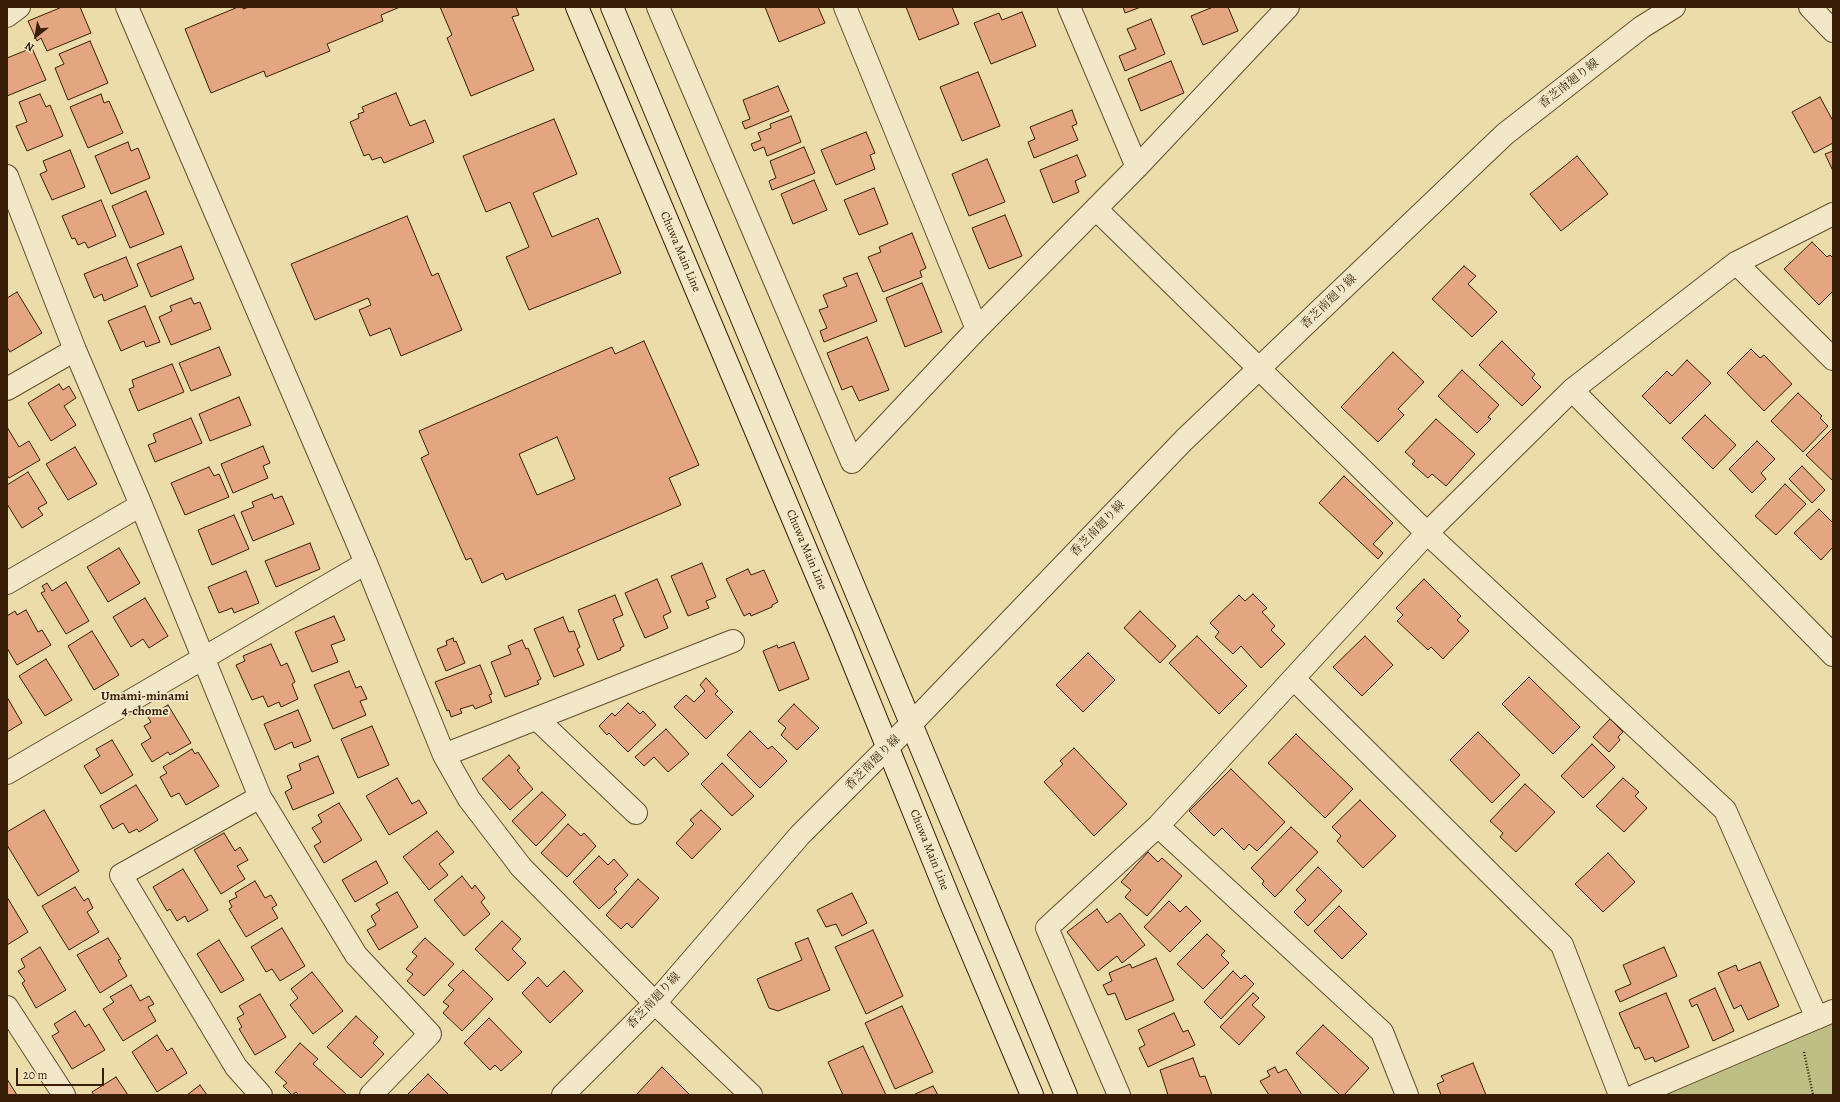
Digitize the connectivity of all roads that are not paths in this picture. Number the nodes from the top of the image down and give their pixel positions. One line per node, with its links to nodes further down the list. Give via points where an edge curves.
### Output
1 (19, 7): 11 (street)
2 (127, 7): 26 (street)
3 (577, 7): 34 (street, Chuwa Main Line, via 842,635)
4 (612, 7): 33 (street)
5 (658, 7): 18 (street, via 852,462)
6 (845, 7): 18 (street)
7 (1069, 7): 13 (street)
8 (1674, 7): 21 (street, 香芝南廻り線, via 1642,27 1505,134)
9 (1810, 7): 12 (street)
10 (1281, 10): 13 (street)
11 (7, 16)
12 (1833, 32)
13 (1137, 167): 15 (street)
14 (7, 176): 19 (street)
15 (1096, 209): 18 (street); 21 (street)
16 (1833, 214): 17 (street)
17 (1736, 263): 20 (street); 23 (street)
18 (977, 330)
19 (75, 350): 22 (street); 24 (street)
20 (1833, 359)
21 (1259, 369): 25 (street); 33 (street, 香芝南廻り線, via 1184,440)
22 (7, 390)
23 (1572, 390): 25 (street); 29 (street)
24 (141, 505): 27 (street); 30 (street)
25 (1427, 533): 31 (street); 42 (street, via 1725,810)
26 (366, 563): 30 (street); 35 (street)
27 (7, 582)
28 (733, 641): 32 (street)
29 (1833, 654)
30 (203, 658): 36 (street); 37 (street)
31 (1294, 679): 39 (street); 52 (street, via 1562,945)
32 (537, 719): 35 (street); 38 (street)
33 (910, 726): 34 (street, 香芝南廻り線); 49 (street, via 951,817)
34 (887, 749): 40 (street, 香芝南廻り線, via 800,836); 48 (street, Chuwa Main Line)
35 (444, 755): 40 (street, via 469,799 521,867)
36 (7, 773)
37 (260, 797): 44 (street, via 121,874 236,1067); 45 (street, via 356,955 430,1034)
38 (636, 813)
39 (1158, 826): 50 (street, via 1047,928); 51 (street, via 1382,1032)
40 (655, 1003): 46 (street, 香芝南廻り線); 47 (street)
41 (7, 1007): 43 (street)
42 (1825, 1015): 53 (street)
43 (64, 1095)
44 (261, 1095)
45 (371, 1095)
46 (563, 1095)
47 (751, 1095)
48 (1032, 1095)
49 (1066, 1095)
50 (1119, 1095)
51 (1407, 1095)
52 (1620, 1095)
53 (1636, 1095)

